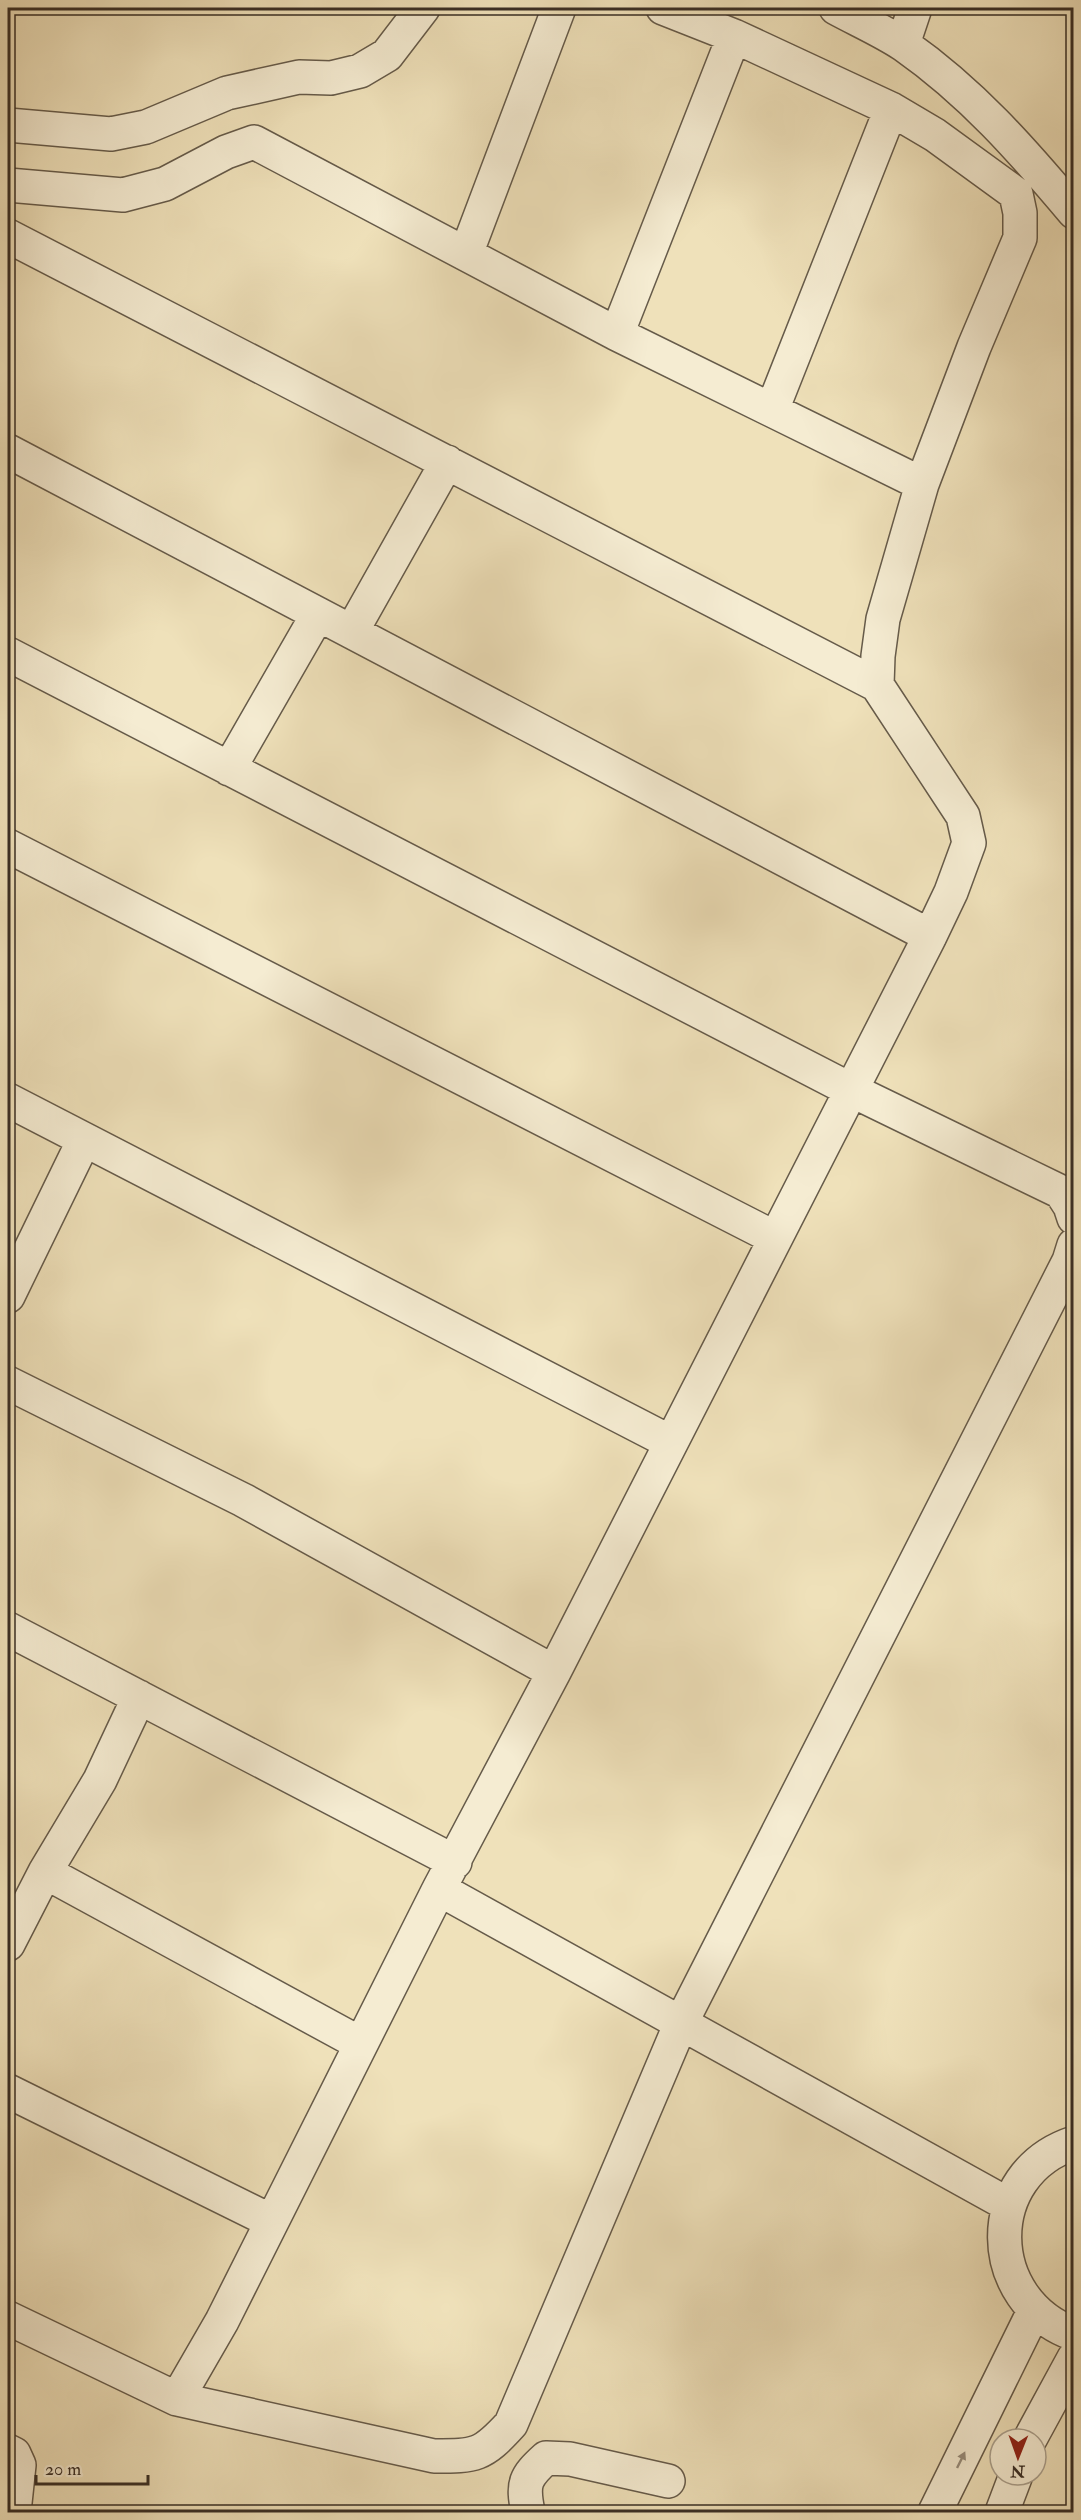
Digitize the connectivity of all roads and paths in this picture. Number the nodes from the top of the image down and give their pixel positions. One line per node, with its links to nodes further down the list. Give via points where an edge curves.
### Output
1 (423, 8): 9 (street, via 387,55 360,72 331,78 299,77 226,93 146,127 111,134)
2 (559, 8): 13 (street)
3 (663, 8): 6 (street)
4 (836, 8): 7 (street)
5 (915, 8): 7 (street)
6 (734, 36): 8 (street); 14 (street)
7 (903, 44): 11 (street, via 1005,132)
8 (891, 109): 15 (street); 18 (street, via 935,135 1016,194 1020,213 1020,238)
9 (8, 125)
10 (8, 185): 13 (street, via 123,195 165,184 225,152 254,142)
11 (1074, 212)
12 (8, 236): 17 (street)
13 (466, 254): 14 (street)
14 (617, 334): 15 (street)
15 (772, 410): 18 (street)
16 (8, 451): 19 (street)
17 (447, 462): 20 (street); 22 (street)
18 (922, 484): 22 (street, via 883,619)
19 (318, 614): 20 (street); 23 (street)
20 (352, 632): 25 (street)
21 (8, 654): 23 (street)
22 (877, 685): 25 (street, via 963,816 969,843)
23 (229, 769): 26 (street)
24 (8, 846): 30 (street)
25 (930, 936): 26 (street)
26 (851, 1090): 29 (street); 30 (street)
27 (8, 1100): 28 (street)
28 (84, 1140): 32 (street); 34 (street)
29 (1069, 1195)
30 (775, 1238): 34 (street)
31 (1074, 1245): 41 (street, via 1070,1261)
32 (8, 1296)
33 (8, 1383): 36 (street, via 243,1500)
34 (670, 1442): 36 (street)
35 (8, 1629): 37 (street)
36 (554, 1672): 39 (street)
37 (139, 1697): 38 (street, via 100,1780); 39 (street)
38 (45, 1872): 40 (street); 42 (street)
39 (447, 1876): 41 (street); 42 (street)
40 (8, 1944)
41 (681, 2023): 45 (street); 51 (street, via 511,2424 490,2447 466,2456 434,2456)
42 (361, 2044): 46 (street)
43 (8, 2091): 46 (street)
44 (1074, 2143): 45 (street, via 1045,2157 1024,2177)
45 (1009, 2205): 47 (street, via 1004,2230 1006,2260 1016,2288)
46 (271, 2221): 51 (street, via 222,2321)
47 (1034, 2312): 49 (street); 58 (street, one-way to 47)
48 (8, 2318): 51 (street)
49 (1074, 2334)
50 (1074, 2358): 52 (street)
51 (177, 2399)
52 (1037, 2427)
53 (8, 2451): 56 (street, via 19,2465)
54 (668, 2481): 57 (street, via 570,2459 546,2458 529,2474 525,2496)
55 (1011, 2487): 59 (street)
56 (14, 2512)
57 (528, 2512)
58 (935, 2512)
59 (1002, 2512)

